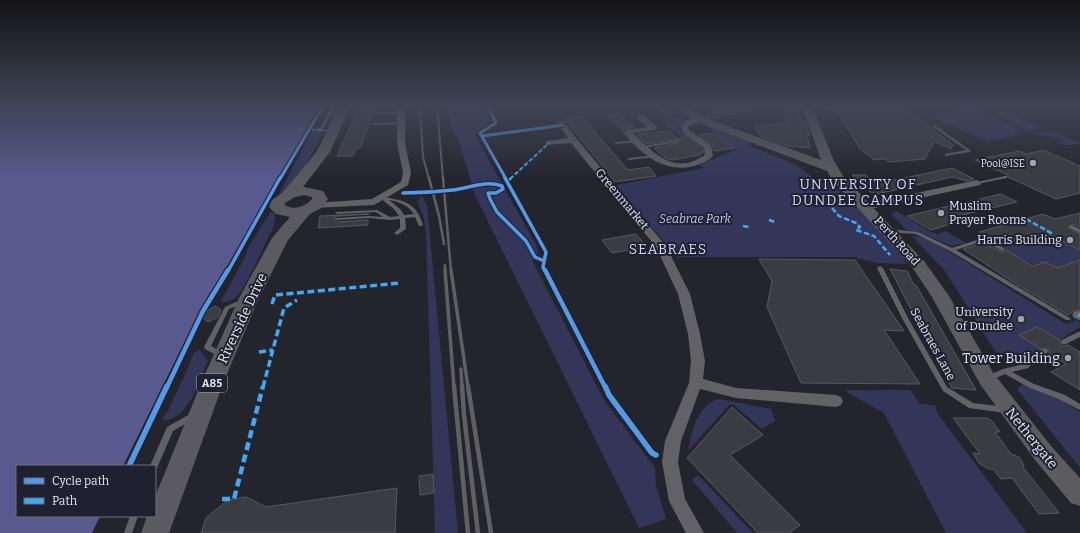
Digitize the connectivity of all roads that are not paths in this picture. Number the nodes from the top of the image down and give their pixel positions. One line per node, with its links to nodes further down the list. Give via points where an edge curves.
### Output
1 (326, 130): 15 (main road, Riverside Drive / A85)
2 (401, 131): 23 (street, via 405,183)
3 (567, 131): 9 (street, Greenmarket)
4 (635, 131): 10 (street, via 627,132)
5 (686, 131): 17 (street, via 708,147 709,156 703,161 674,166 660,162)
6 (731, 131): 19 (street)
7 (817, 131): 19 (street, Perth Road)
8 (941, 131): 16 (lane, via 969,151)
9 (573, 140): 12 (street); 47 (street, Greenmarket, via 661,246 667,257 684,294 694,334 698,361)
10 (637, 141): 13 (lane); 14 (street)
11 (677, 142): 14 (lane)
12 (549, 143)
13 (616, 144)
14 (644, 147): 17 (street)
15 (323, 152): 22 (main road, Riverside Drive / A85); 24 (main road, Riverside Drive / A85, via 322,165 315,179)
16 (946, 155)
17 (654, 156): 18 (lane)
18 (629, 159)
19 (832, 168): 25 (street, Perth Road)
20 (1005, 177): 21 (lane)
21 (977, 183): 25 (street)
22 (289, 194): 24 (main road, via 304,191); 26 (main road, Riverside Drive / A85, via 277,203 277,207)
23 (382, 198): 24 (street, via 374,202); 24 (street, via 374,196); 27 (lane, via 400,200); 28 (lane, via 400,211)
24 (325, 207): 26 (main road); 29 (lane); 36 (main road, Riverside Drive / A85)
25 (865, 207): 33 (street, Perth Road)
26 (282, 211): 36 (main road, Riverside Drive / A85, via 283,225)
27 (417, 215): 28 (lane); 31 (lane)
28 (402, 218): 29 (lane); 35 (lane, via 402,229)
29 (390, 219): 30 (lane)
30 (368, 221)
31 (421, 225)
32 (1072, 227): 34 (lane)
33 (889, 231): 38 (lane, via 916,233); 46 (street, Perth Road, via 929,278 970,351)
34 (1080, 231)
35 (397, 233)
36 (280, 238): 40 (main road, Riverside Drive / A85)
37 (1002, 249): 38 (lane, via 985,239)
38 (952, 250): 41 (lane)
39 (880, 268): 50 (lane, Seabraes Lane, via 945,389 972,406)
40 (249, 298): 44 (main road, Riverside Drive / A85); 44 (lane, via 227,308)
41 (1075, 317)
42 (1080, 334): 43 (lane)
43 (1064, 342)
44 (215, 351): 51 (main road, Riverside Drive / A85)
45 (1045, 351): 46 (lane, via 1026,366)
46 (996, 375): 49 (lane, via 1062,397); 50 (street, Nethergate)
47 (696, 383): 48 (street, via 736,393); 57 (street, Greenmarket, via 673,441 670,462 678,501)
48 (836, 401)
49 (1080, 407)
50 (1010, 411): 53 (street, Nethergate)
51 (201, 412): 52 (lane, via 170,429); 56 (main road, Riverside Drive / A85)
52 (154, 465)
53 (1080, 495)
54 (134, 517): 55 (lane)
55 (128, 533)
56 (155, 533)
57 (695, 533)

